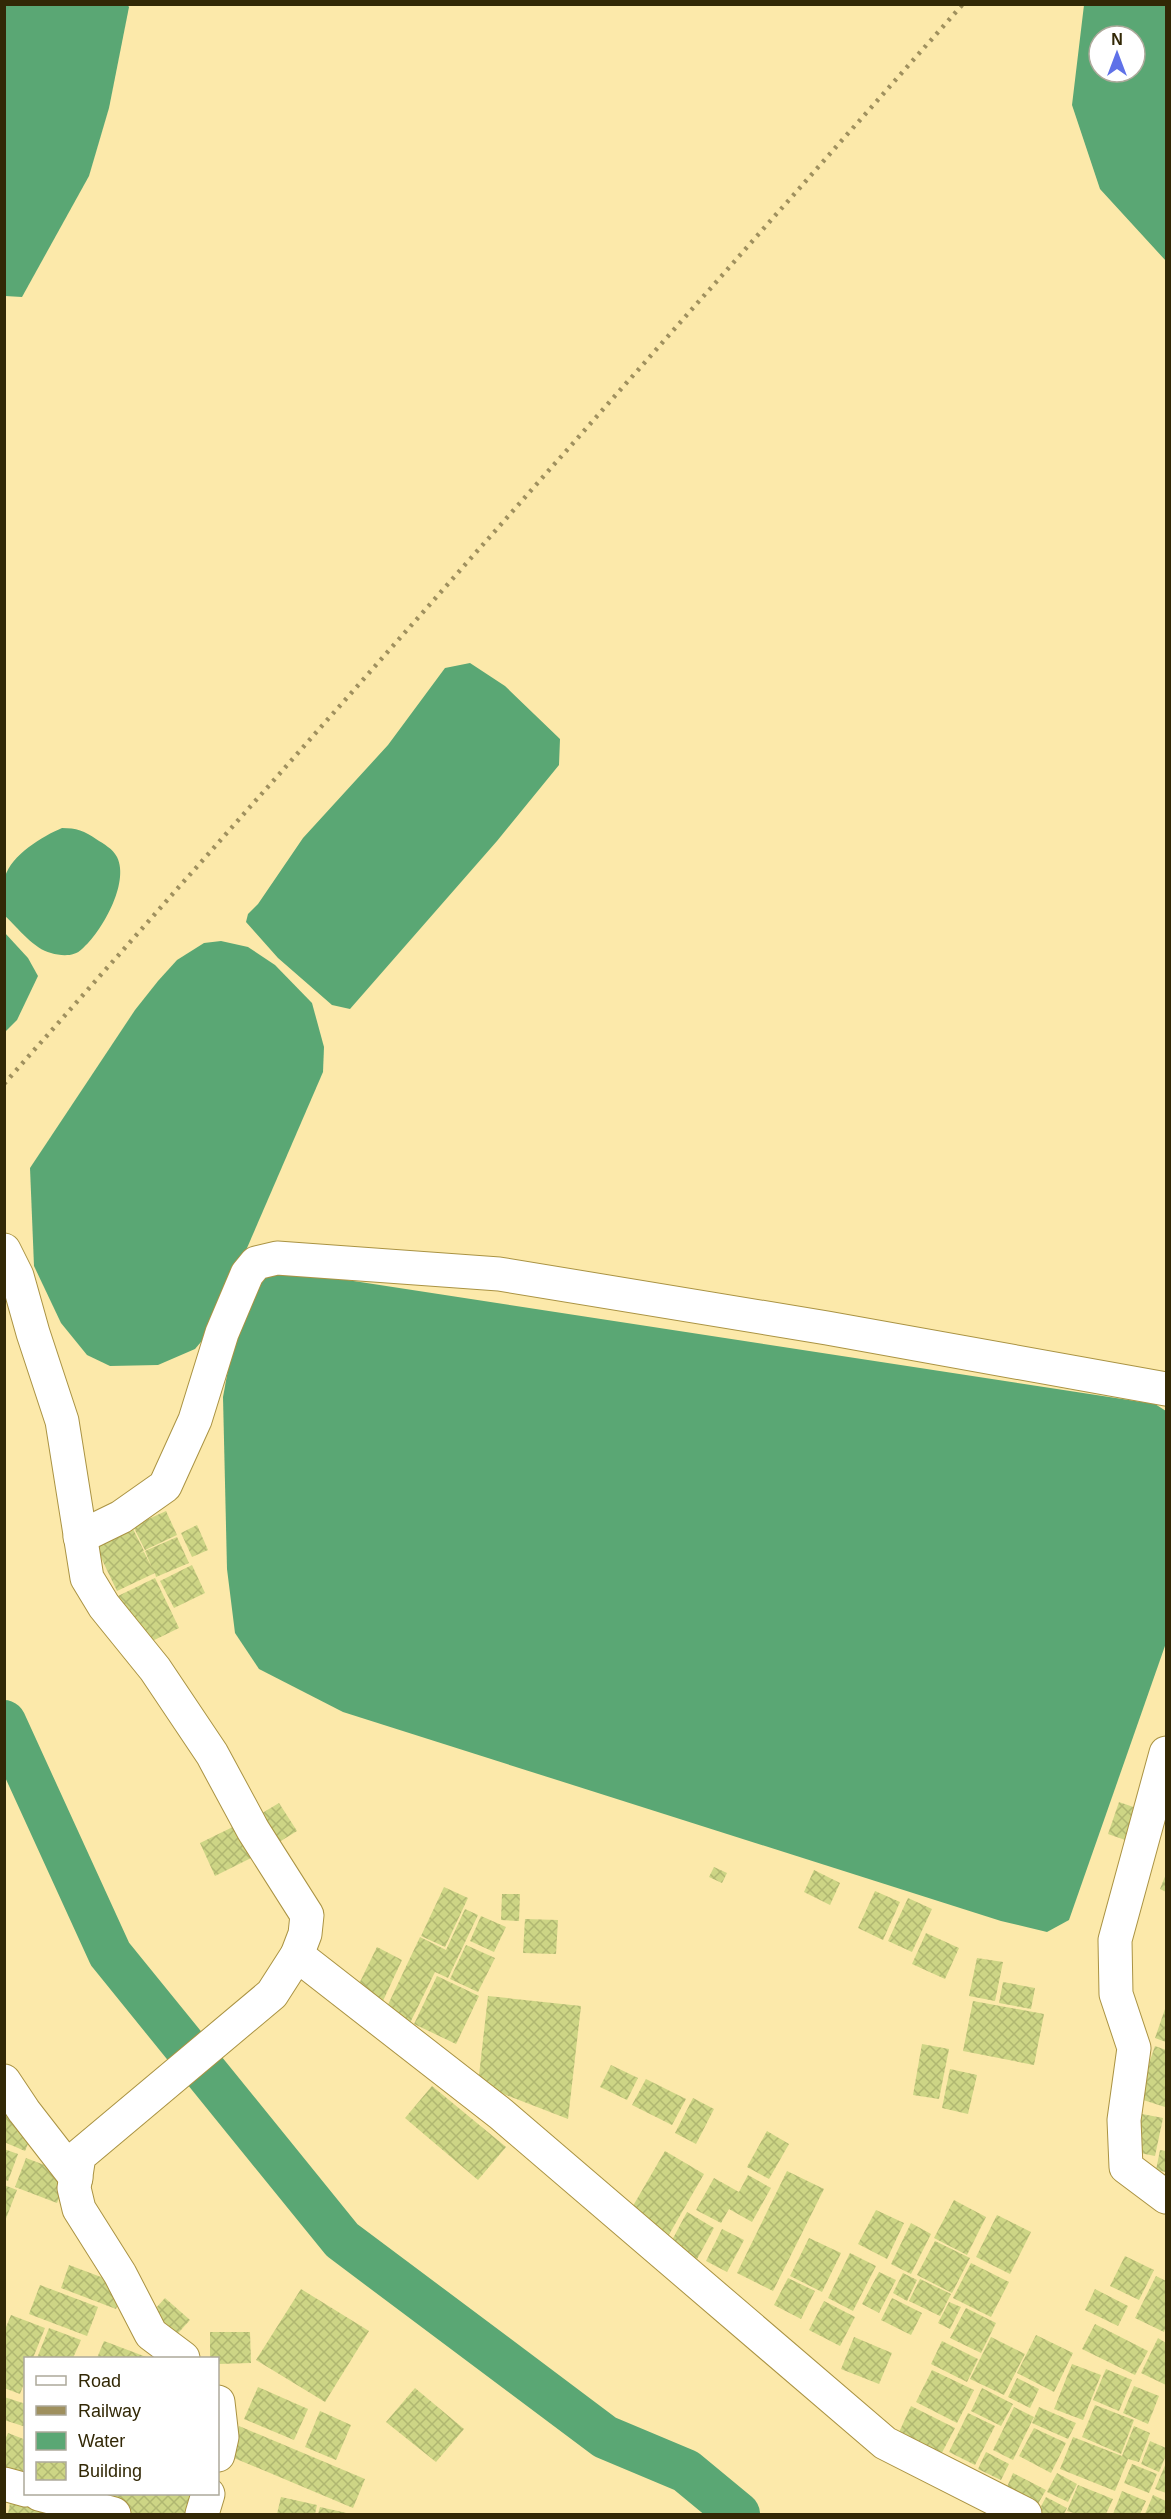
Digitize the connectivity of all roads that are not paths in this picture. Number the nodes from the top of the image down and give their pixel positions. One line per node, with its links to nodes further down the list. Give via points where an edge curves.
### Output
1 (4, 1250): 3 (street, via 17,1276 62,1421)
2 (1167, 1389): 3 (street, via 499,1274 277,1258 256,1263 247,1274 222,1333 195,1420 165,1486 121,1517)
3 (80, 1537): 5 (street, via 87,1578 212,1754 253,1830 307,1916)
4 (1167, 1753): 8 (street, via 1115,1940 1116,1994 1134,2048 1124,2120 1126,2167)
5 (297, 1955): 7 (street, via 272,1994); 18 (street, via 501,2114 885,2443)
6 (4, 2081): 7 (street, via 24,2111)
7 (77, 2167): 9 (street, via 74,2188 79,2209 120,2274 151,2334)
8 (1167, 2197)
9 (182, 2357)
10 (219, 2411): 11 (street)
11 (219, 2451)
12 (4, 2484): 13 (street)
13 (24, 2489)
14 (46, 2495): 16 (street)
15 (207, 2495): 17 (street)
16 (114, 2514)
17 (202, 2514)
18 (1025, 2514)

